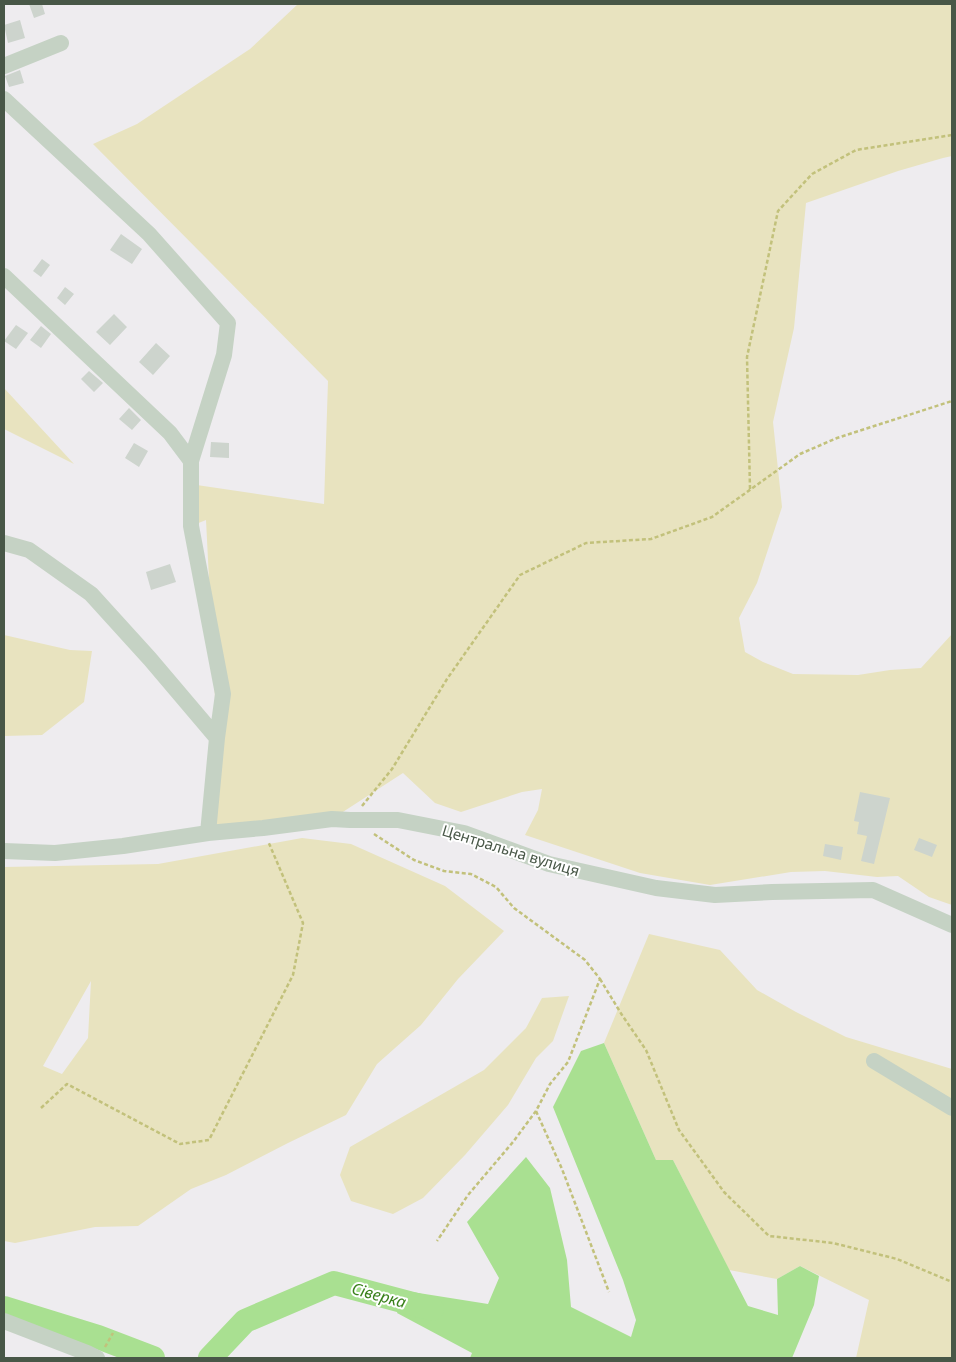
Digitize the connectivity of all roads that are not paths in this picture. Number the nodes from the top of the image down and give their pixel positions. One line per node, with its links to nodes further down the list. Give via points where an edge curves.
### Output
1 (61, 43): 2 (street)
2 (4, 66)
3 (4, 99): 5 (street, via 149,234 228,323 224,355)
4 (4, 276): 5 (street, via 170,434)
5 (191, 461): 7 (street, via 191,526 223,694)
6 (4, 543): 7 (street, via 29,550 91,594)
7 (217, 738): 8 (street)
8 (208, 832): 9 (street, Центральна вулиця, via 56,853); 10 (street, Центральна вулиця, via 332,818 398,820 464,833 549,864 656,888 715,895 873,890)
9 (4, 851)
10 (952, 925)
11 (874, 1061): 12 (street)
12 (952, 1108)
13 (4, 1321): 14 (street, via 87,1353)
14 (101, 1353)

